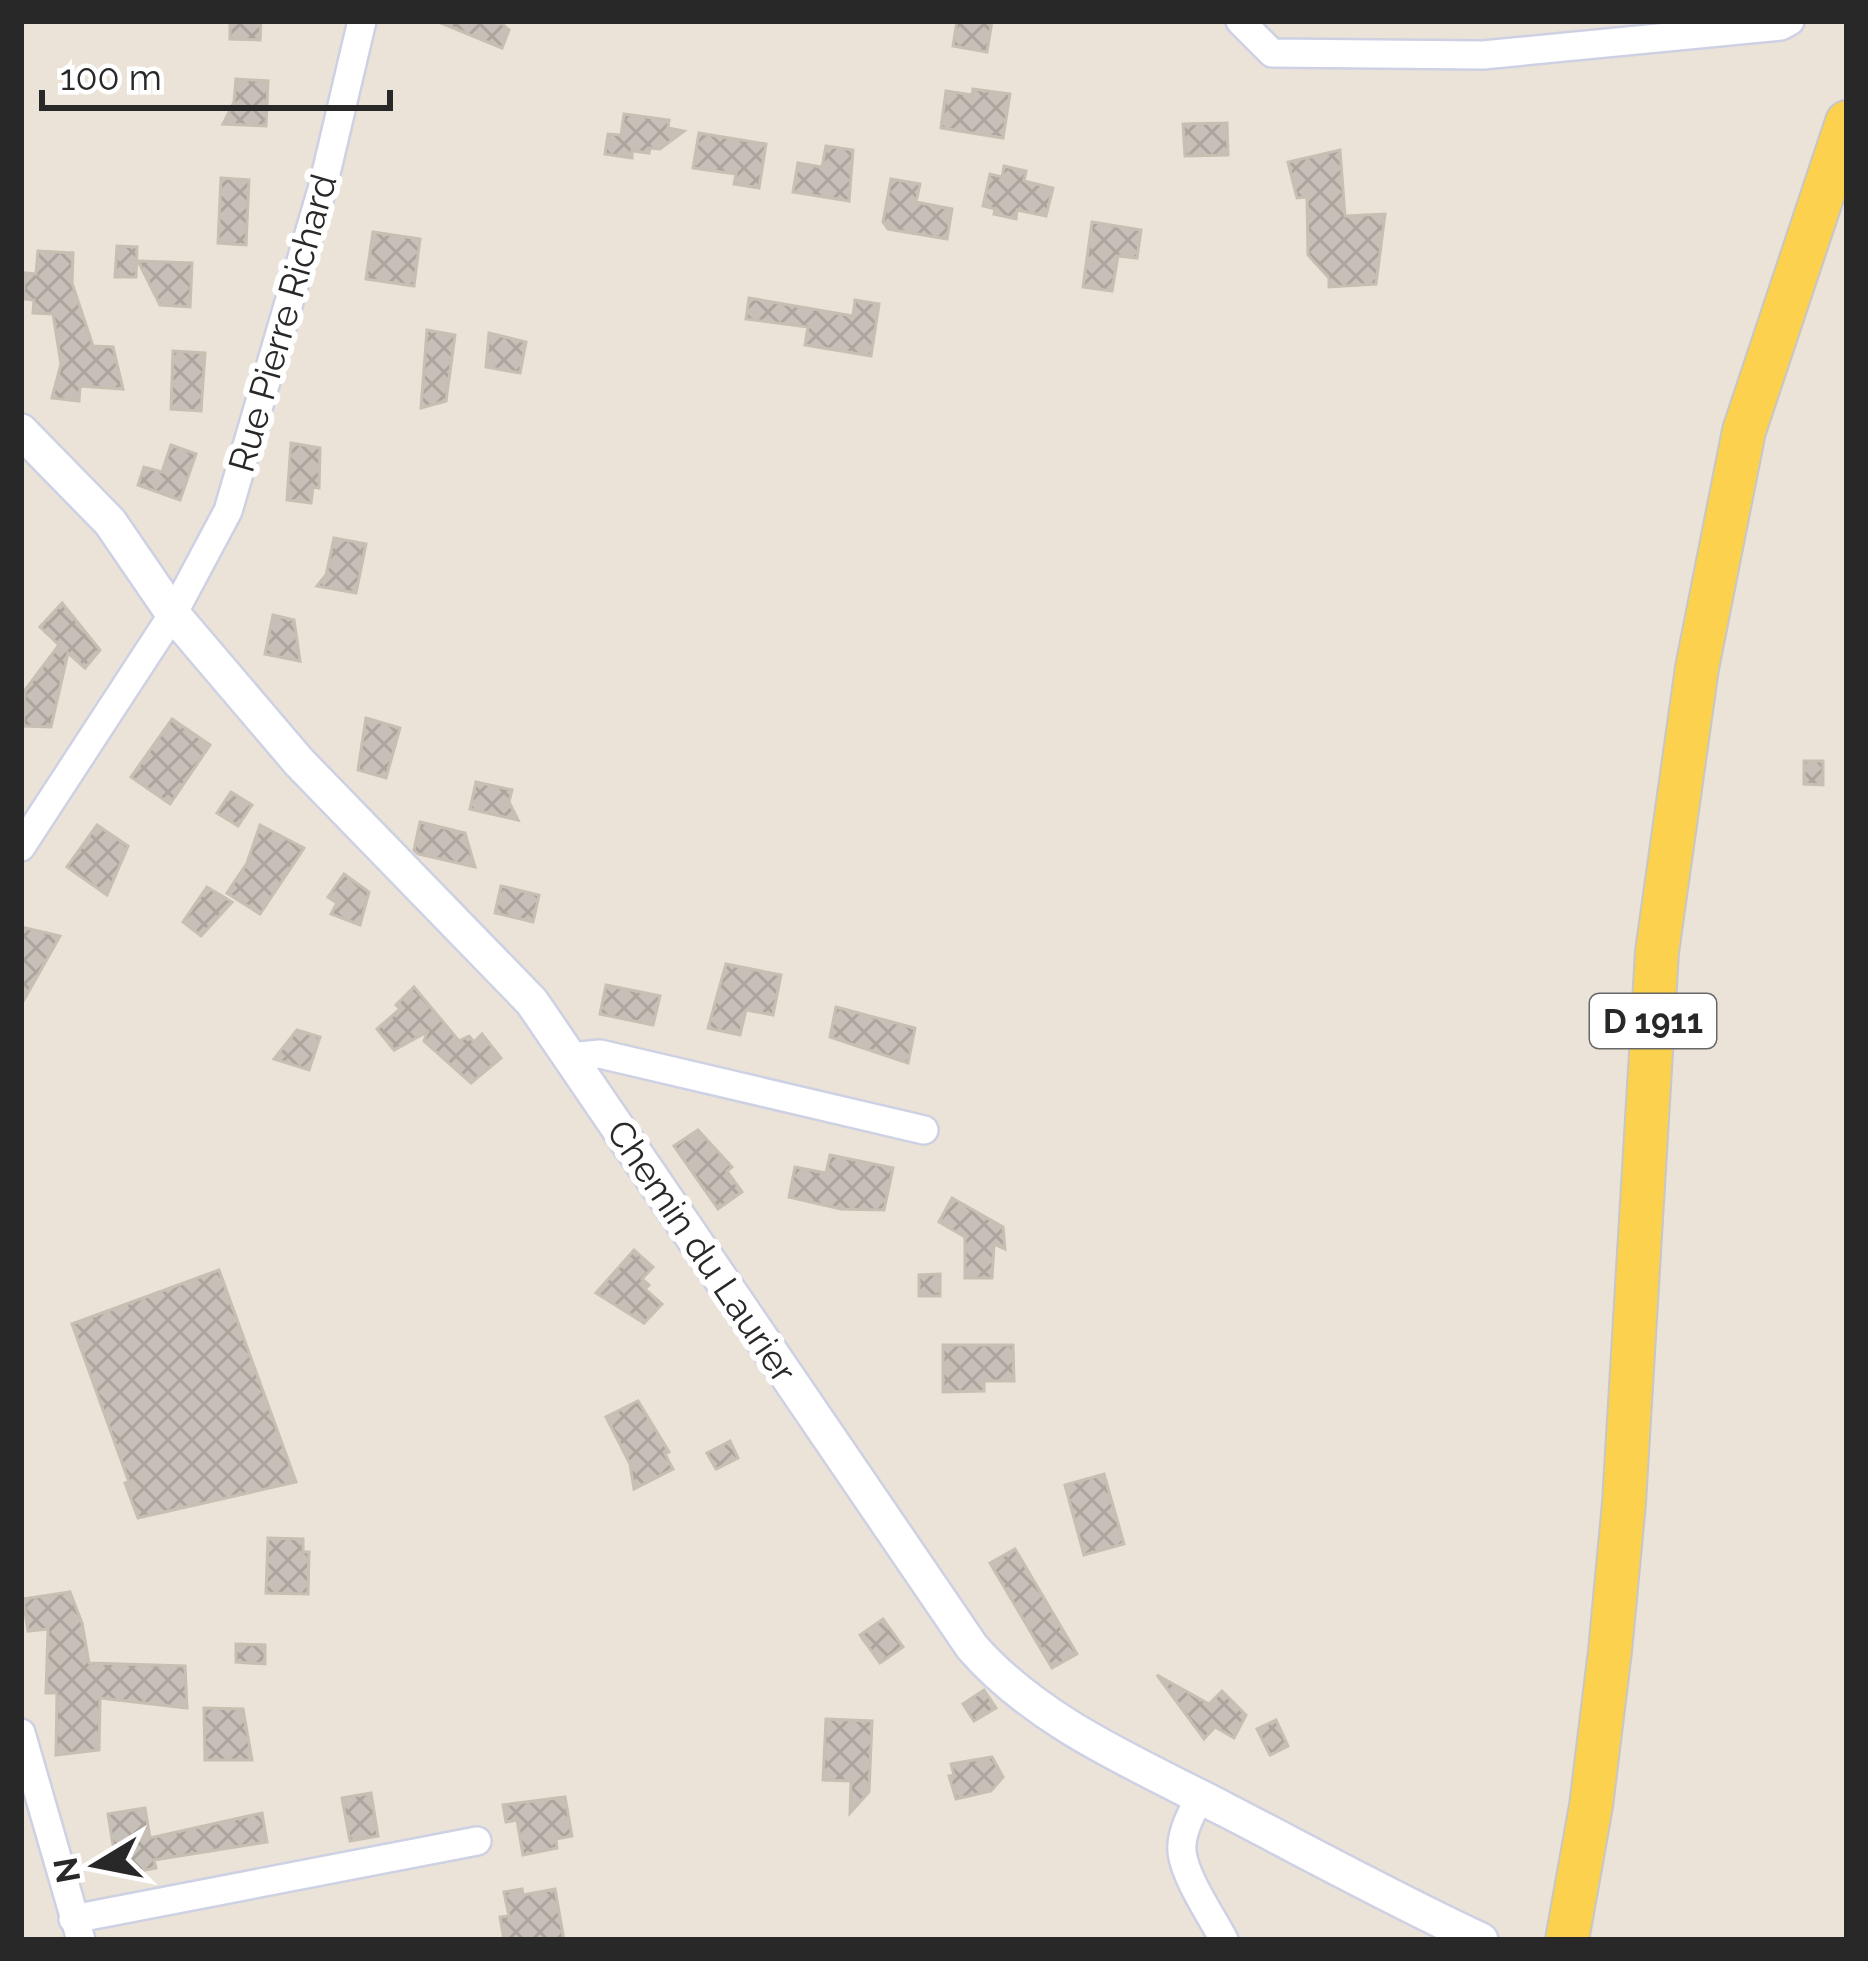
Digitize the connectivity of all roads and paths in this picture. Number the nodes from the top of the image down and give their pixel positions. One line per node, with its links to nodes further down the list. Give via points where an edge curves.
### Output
1 (362, 21): 6 (street, Rue Pierre Richard, via 228,511)
2 (1240, 21): 3 (street, via 1272,52 1483,55)
3 (1790, 21)
4 (1847, 122): 16 (main road, D 1911, via 1744,431 1697,668 1658,952 1610,1651)
5 (21, 430): 6 (street, Chemin du Laurier, via 110,523)
6 (173, 614): 7 (street, Rue Pierre Richard); 8 (street, Chemin du Laurier, via 299,762 532,1002)
7 (21, 848)
8 (570, 1057): 9 (street, via 600,1054); 11 (street, Chemin du Laurier, via 998,1677 1040,1709)
9 (924, 1130)
10 (21, 1732): 13 (street)
11 (1200, 1797): 14 (street, via 1182,1851); 15 (street, Chemin du Laurier)
12 (477, 1841): 13 (street)
13 (77, 1929)
14 (1224, 1940)
15 (1481, 1940)
16 (1567, 1940)

